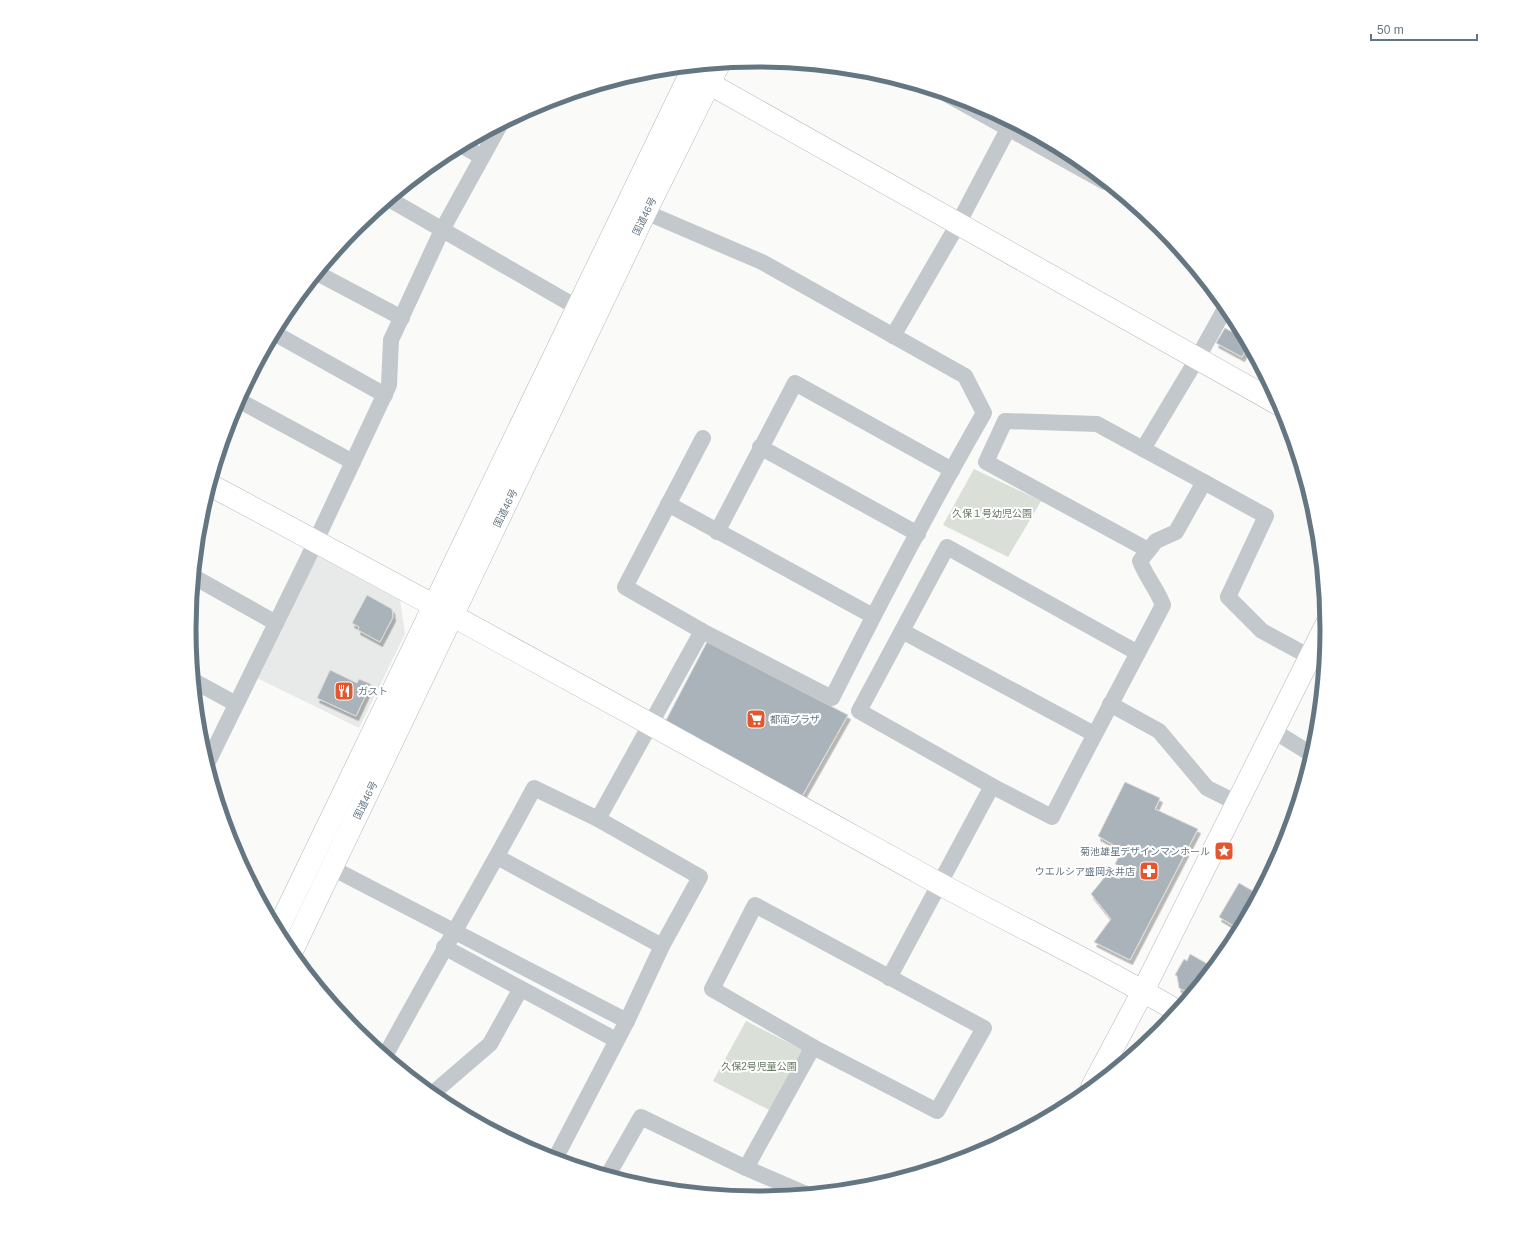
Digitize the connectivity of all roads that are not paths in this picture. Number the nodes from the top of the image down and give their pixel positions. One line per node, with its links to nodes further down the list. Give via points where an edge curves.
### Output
1 (717, 68): 3 (main road, 国道46号)
2 (688, 72): 11 (main road, 国道46号)
3 (710, 84): 11 (main road, 国道46号); 12 (main road)
4 (980, 113): 5 (street)
5 (1008, 129): 9 (street); 12 (street)
6 (496, 132): 8 (street)
7 (467, 148): 8 (street)
8 (482, 157): 13 (street)
9 (1076, 166)
10 (393, 201): 13 (street)
11 (636, 208): 15 (main road, 国道46号); 19 (street, via 762,262); 38 (main road, 国道46号)
12 (958, 224): 19 (street); 20 (main road)
13 (442, 230): 15 (street); 17 (street)
14 (321, 275): 17 (street)
15 (578, 308): 37 (main road, 国道46号)
16 (1222, 313): 20 (street)
17 (402, 318): 21 (street, via 391,340 390,385)
18 (279, 336): 21 (street)
19 (892, 336): 28 (street, via 965,376 984,414)
20 (1197, 358): 22 (main road); 26 (street)
21 (385, 395): 27 (street)
22 (1271, 400)
23 (243, 403): 27 (street)
24 (703, 438): 31 (street)
25 (760, 448): 28 (street, via 794,383); 32 (street); 33 (street)
26 (1143, 449): 29 (street); 35 (street, via 1097,424 1005,421 986,462)
27 (353, 462): 34 (street)
28 (952, 470): 33 (street)
29 (1204, 482): 35 (street, via 1176,532 1156,541); 45 (street, via 1266,516 1228,597 1262,631)
30 (214, 486): 34 (main road)
31 (668, 504): 32 (street); 41 (street, via 625,587)
32 (717, 532): 39 (street)
33 (918, 534): 39 (street)
34 (316, 541): 37 (main road); 40 (street)
35 (1148, 550): 44 (street, via 1140,560 1163,605)
36 (198, 579): 40 (street)
37 (434, 605): 38 (main road); 60 (main road, 国道46号)
38 (453, 616): 49 (main road); 58 (main road, 国道46号)
39 (873, 616): 41 (street, via 832,698)
40 (276, 623): 47 (street)
41 (702, 631): 49 (street)
42 (902, 631): 44 (street, via 947,547); 51 (street); 54 (street, via 859,711)
43 (1320, 638): 45 (main road)
44 (1138, 653): 48 (street)
45 (1310, 657): 50 (main road)
46 (198, 683): 47 (street)
47 (236, 704): 53 (street)
48 (1110, 704): 51 (street); 55 (street, via 1159,731 1207,788)
49 (651, 725): 56 (street); 59 (main road)
50 (1274, 731): 52 (street); 55 (main road)
51 (1094, 734): 54 (street, via 1052,817)
52 (1306, 751)
53 (211, 757)
54 (992, 786): 59 (street)
55 (1237, 803): 67 (main road)
56 (598, 820): 57 (street, via 534,788); 63 (street, via 700,877)
57 (497, 857): 61 (street); 63 (street)
58 (332, 868): 61 (street); 62 (main road, 国道46号)
59 (939, 884): 65 (street); 67 (main road)
60 (280, 925)
61 (453, 931): 64 (street); 69 (street)
62 (293, 945)
63 (662, 946): 69 (street)
64 (444, 947): 66 (street); 72 (street)
65 (889, 978): 71 (street, via 984,1028 937,1111); 71 (street, via 755,905 712,989)
66 (520, 990): 70 (street); 74 (street, via 490,1044)
67 (1143, 991): 68 (main road); 73 (main road)
68 (1172, 1008)
69 (627, 1021): 70 (street)
70 (616, 1040): 75 (street)
71 (813, 1047): 76 (street)
72 (387, 1052)
73 (1097, 1077)
74 (437, 1090)
75 (558, 1154)
76 (746, 1168): 77 (street, via 641,1117); 78 (street)
77 (611, 1172)
78 (796, 1190)

